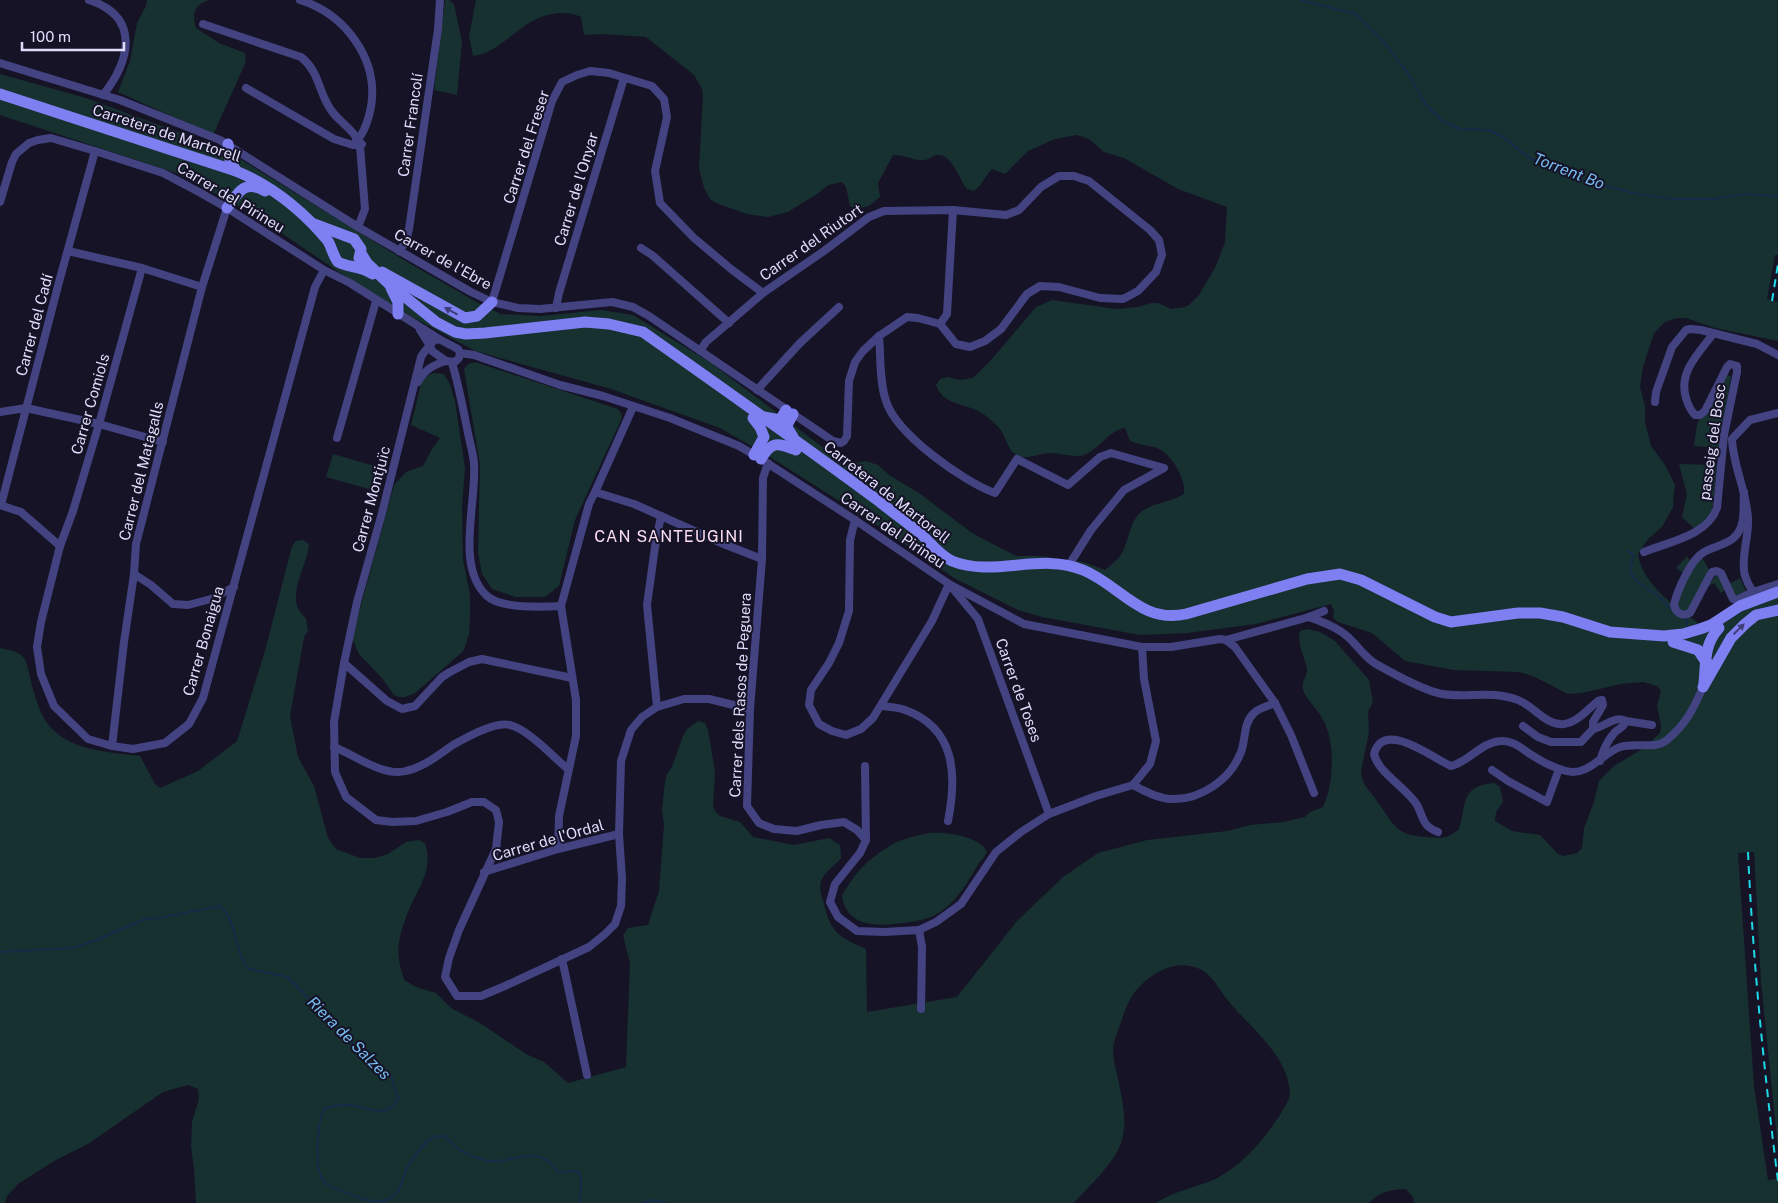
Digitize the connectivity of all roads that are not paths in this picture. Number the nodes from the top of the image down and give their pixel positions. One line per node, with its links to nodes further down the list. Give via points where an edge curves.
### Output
1 (89, 0): 9 (street, via 117,17 126,37 118,73)
2 (300, 0): 12 (street, via 323,9 335,18 354,39 368,63 373,100)
3 (440, 0): 29 (street, Carrer Francolí, via 409,229 406,242)
4 (203, 24): 12 (street, via 307,62 316,74 331,110 355,134)
5 (0, 64): 9 (street, Carrer de l'Ebre)
6 (624, 78): 38 (street, Carrer del Freser, via 652,86 664,99 667,118 655,171 660,203 694,238); 40 (street, Carrer del Freser, via 590,71 562,82 552,102); 42 (street, Carrer de l'Onyar)
7 (246, 88): 12 (street, via 334,139 353,145)
8 (0, 94): 11 (main road, Carretera de Martorell)
9 (103, 95): 13 (street, Carrer de l'Ebre)
10 (0, 101): 11 (main road)
11 (93, 125): 16 (main road, Carretera de Martorell)
12 (358, 142): 25 (street, via 365,209)
13 (228, 144): 16 (main road, via 230,160); 25 (street, Carrer de l'Ebre)
14 (95, 151): 15 (street, Carrer del Pirineu, via 51,138 38,140 16,154); 22 (street, Carrer del Pirineu, via 163,174); 28 (street, Carrer del Cadí)
15 (9, 170): 17 (street); 18 (street)
16 (236, 171): 21 (main road, Carretera de Martorell, via 268,186)
17 (0, 173)
18 (3, 179): 19 (street)
19 (2, 190): 20 (street)
20 (0, 202)
21 (290, 205): 22 (main road, via 253,186 241,190); 24 (main road, Carretera de Martorell)
22 (227, 208): 35 (street, Carrer del Pirineu); 37 (street, Carrer del Matagalls)
23 (953, 210): 38 (street, Carrer del Riutort, via 884,211 869,216); 45 (street, via 947,314); 45 (street, Carrer del Riutort, via 1006,215 1019,210 1042,187 1060,176 1074,176 1089,181 1150,230 1159,240 1162,255 1156,272 1138,291 1123,299 1100,298 1059,287 1040,286 1027,294 1002,329 970,347 956,344)
24 (313, 224): 26 (main road); 31 (main road)
25 (358, 227): 29 (street, Carrer de l'Ebre)
26 (347, 237): 30 (main road, via 357,242); 31 (main road, via 336,243)
27 (641, 248): 44 (street)
28 (68, 251): 33 (street); 60 (street, Carrer del Cadí)
29 (399, 251): 40 (street, Carrer de l'Ebre)
30 (361, 253): 32 (main road, via 357,261); 34 (main road)
31 (334, 254): 32 (main road, via 338,262)
32 (350, 264): 36 (main road)
33 (142, 268): 37 (street); 66 (street, Carrer Comiols)
34 (374, 268): 36 (main road); 40 (main road, one-way to 34, via 477,316 465,318)
35 (324, 270): 39 (street, Carrer del Pirineu); 84 (street, Carrer Bonaigua, via 315,287)
36 (389, 284): 43 (main road, via 398,302); 47 (main road, via 441,325 461,333 586,322)
37 (202, 287): 69 (street, Carrer del Matagalls)
38 (763, 293): 44 (street, Carrer del Riutort)
39 (376, 301): 43 (street, Carrer del Pirineu); 68 (street)
40 (492, 302): 42 (street, Carrer de l'Ebre, via 518,308)
41 (839, 307): 57 (street)
42 (556, 308): 52 (street, Carrer de l'Ebre, via 612,302 626,305)
43 (398, 314): 46 (street, Carrer del Pirineu)
44 (729, 322): 52 (street, Carrer del Riutort)
45 (940, 324): 49 (street, via 906,317)
46 (416, 326): 50 (street, Carrer del Pirineu); 51 (street, Carrer del Pirineu)
47 (629, 329): 61 (main road); 64 (main road, via 643,332)
48 (1713, 334): 54 (street, via 1757,344); 58 (street, via 1690,329 1677,340); 67 (street, passeig del Bosc, via 1687,372 1684,392 1691,411 1700,415 1727,367 1730,364 1737,366)
49 (879, 336): 65 (street, Carrer de l'Ebre, via 863,351 852,369 848,431 844,442 833,441); 80 (street, via 882,383 886,402 894,417 912,437 953,471 979,487 995,493 1017,459 1068,485 1100,457 1110,453 1164,468 1124,490 1091,530)
50 (439, 339): 51 (street); 53 (street, Carrer del Pirineu)
51 (430, 346): 55 (street, Carrer del Pirineu, via 432,351); 56 (street, Carrer Montjuïc, via 422,354)
52 (700, 350): 57 (street, Carrer de l'Ebre)
53 (460, 353): 55 (street, via 458,360); 59 (street, Carrer del Pirineu)
54 (1778, 354)
55 (449, 362): 56 (street, via 428,369); 87 (street, via 460,391 474,464 471,563 478,587 489,598 505,604)
56 (414, 388): 97 (street, Carrer Montjuïc)
57 (757, 390): 65 (street, Carrer de l'Ebre)
58 (1655, 402)
59 (633, 407): 71 (street, Carrer del Pirineu, via 716,435); 72 (street)
60 (26, 408): 62 (street); 66 (street); 74 (street, Carrer del Cadí)
61 (739, 408): 64 (main road); 65 (main road, via 772,429)
62 (0, 412)
63 (1778, 413): 67 (street, via 1750,420)
64 (758, 417): 65 (main road); 70 (main road, Carretera de Martorell); 71 (main road, via 764,437)
65 (785, 419): 70 (main road)
66 (99, 424): 69 (street); 77 (street, Carrer Comiols)
67 (1728, 437): 73 (street); 78 (street, passeig del Bosc, via 1714,517 1689,536)
68 (337, 438)
69 (162, 442): 81 (street, Carrer del Matagalls, via 136,544)
70 (797, 446): 71 (main road, via 774,445); 80 (main road, Carretera de Martorell, via 888,508 952,561 975,566)
71 (761, 459): 76 (street, Carrer del Pirineu); 79 (street, Carrer dels Rasos de Peguera)
72 (595, 492): 75 (street); 87 (street)
73 (1744, 492): 86 (street, via 1748,521 1744,570); 86 (street, via 1740,530 1725,545 1701,553 1683,580 1674,605 1679,614 1690,613 1715,571 1721,573 1734,600)
74 (0, 505): 77 (street, via 22,512)
75 (661, 516): 79 (street); 103 (street, via 647,605)
76 (855, 520): 82 (street, Carrer del Pirineu); 102 (street, via 850,540 849,611 839,643 811,690 810,705 819,724 846,734 862,729)
77 (60, 546): 109 (street, Carrer Bonaigua, via 37,647 41,674 54,706 73,726 88,739)
78 (1644, 552)
79 (762, 559): 104 (street, Carrer dels Rasos de Peguera)
80 (1069, 565): 92 (main road, Carretera de Martorell, via 1089,573 1143,609 1161,616 1186,614 1300,581 1340,574 1361,580 1442,621 1540,613)
81 (134, 574): 84 (street, via 173,604 188,605 211,599); 109 (street, Carrer del Matagalls)
82 (949, 584): 96 (street, Carrer del Pirineu, via 1024,624); 102 (street, via 932,621); 118 (street, Carrer de Toses, via 978,619)
83 (1778, 584): 86 (street)
84 (234, 587): 109 (street, Carrer Bonaigua, via 203,698 189,724 165,743 133,749)
85 (1775, 594): 86 (main road, Carretera de Martorell)
86 (1752, 597): 91 (main road, Carretera de Martorell)
87 (561, 606): 99 (street)
88 (1778, 610): 98 (main road, one-way to 88, via 1745,624 1761,613)
89 (1324, 611): 90 (street, Carrer del Pirineu)
90 (1308, 617): 94 (street, Carrer del Pirineu); 108 (street, via 1338,630 1376,664 1441,694 1480,694 1516,699 1549,720 1563,724 1576,720 1602,700 1603,706 1593,722)
91 (1715, 626): 93 (main road, Carretera de Martorell); 95 (main road, via 1712,636)
92 (1610, 632): 93 (main road, Carretera de Martorell, via 1664,636); 95 (main road, via 1657,642)
93 (1683, 634): 95 (main road)
94 (1226, 640): 96 (street, Carrer del Pirineu); 101 (street, via 1235,647)
95 (1701, 644): 98 (main road)
96 (1142, 647): 116 (street, via 1144,679 1156,742 1150,764)
97 (344, 663): 99 (street, via 387,702 402,709 415,706 450,672 482,659); 110 (street, Carrer Montjuïc, via 334,722)
98 (1710, 664): 100 (main road)
99 (572, 678): 113 (street, via 576,736)
100 (1703, 687): 111 (street, via 1692,714 1668,740 1660,745 1620,747)
101 (1275, 703): 116 (street, via 1255,712 1247,722 1241,751 1233,768 1195,797 1171,799); 117 (street)
102 (882, 706): 119 (street, via 905,709 924,720 939,734 950,753 953,797)
103 (657, 707): 104 (street, via 695,698); 121 (street, via 631,730 621,761)
104 (750, 709): 122 (street, Carrer dels Rasos de Peguera, via 747,806 759,823 774,829 798,831 844,822)
105 (1626, 721): 106 (street); 108 (street, via 1620,719); 111 (street, via 1608,742)
106 (1652, 725)
107 (1523, 726): 108 (street, via 1544,740 1562,743 1581,742)
108 (1593, 729)
109 (112, 746)
110 (334, 747): 113 (street, via 376,768 406,772 429,763 482,730 508,724 524,731); 124 (street, Carrer Montjuïc, via 335,772 346,797 376,820 416,821 472,802 484,802 496,810 499,822 496,849)
111 (1600, 761): 114 (street, via 1579,772)
112 (865, 766): 122 (street)
113 (568, 769): 123 (street, via 559,816)
114 (1559, 769): 115 (street, via 1547,802); 120 (street, via 1504,741 1487,745 1451,766 1398,740 1382,741 1374,754 1378,764 1410,796 1426,825)
115 (1492, 770)
116 (1133, 785): 118 (street)
117 (1314, 792)
118 (1049, 814): 125 (street, via 996,852 961,904)
119 (948, 821)
120 (1438, 832)
121 (619, 834): 123 (street, Carrer de l'Ordal); 126 (street, via 621,906 614,924 589,947)
122 (866, 840): 125 (street, via 860,853 835,884 830,902 838,917 857,931)
123 (558, 849): 124 (street, Carrer de l'Ordal)
124 (484, 872): 126 (street, via 449,958 445,978 457,996 481,996)
125 (919, 930): 127 (street, via 922,947)
126 (562, 959): 128 (street)
127 (921, 1009)
128 (588, 1076)

